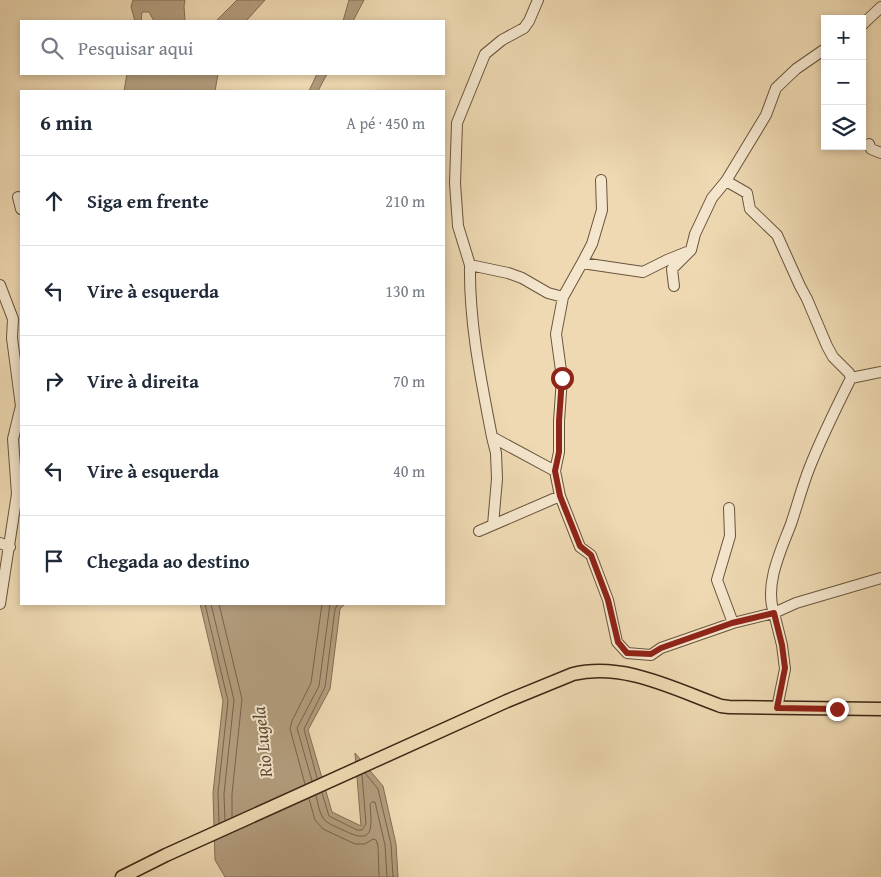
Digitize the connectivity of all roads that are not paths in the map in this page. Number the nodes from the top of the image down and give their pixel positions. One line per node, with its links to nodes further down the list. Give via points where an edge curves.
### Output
1 (538, 0): 13 (street, via 524,28 485,54 457,122 455,183 458,226)
2 (881, 7): 3 (street)
3 (866, 22)
4 (821, 52): 8 (street, via 776,88 766,114)
5 (869, 144): 6 (street, via 871,149)
6 (881, 153)
7 (601, 180): 12 (street, via 602,210 592,244)
8 (726, 181): 11 (street, via 712,198); 20 (street, via 747,193 750,209 777,235 827,346)
9 (18, 197): 10 (street)
10 (20, 205)
11 (691, 250): 12 (street, via 643,272); 15 (street, via 672,269)
12 (582, 263): 16 (street)
13 (470, 265): 16 (street, via 508,273); 23 (street, via 476,354)
14 (0, 285): 18 (street, via 13,319)
15 (674, 286)
16 (563, 297): 24 (street, via 556,334 562,378 559,452)
17 (20, 326): 18 (street)
18 (12, 338): 21 (street)
19 (881, 372): 20 (street)
20 (851, 378): 32 (street, via 809,468 776,560 771,606)
21 (20, 398)
22 (20, 410): 29 (street, via 13,439 17,494)
23 (492, 437): 24 (street); 27 (street, via 497,479)
24 (555, 471): 25 (street)
25 (560, 496): 27 (street); 33 (street, via 580,546 591,555 608,600 618,642 627,653 651,654)
26 (729, 508): 33 (street, via 730,536 717,580)
27 (494, 525): 28 (street)
28 (479, 532)
29 (5, 545): 31 (street)
30 (881, 578): 32 (street)
31 (0, 604)
32 (774, 613): 33 (street); 34 (street, via 785,668)
33 (732, 623)
34 (777, 708): 35 (main road); 36 (main road, via 721,706 633,674 608,671 573,674)
35 (881, 709)
36 (122, 877)

